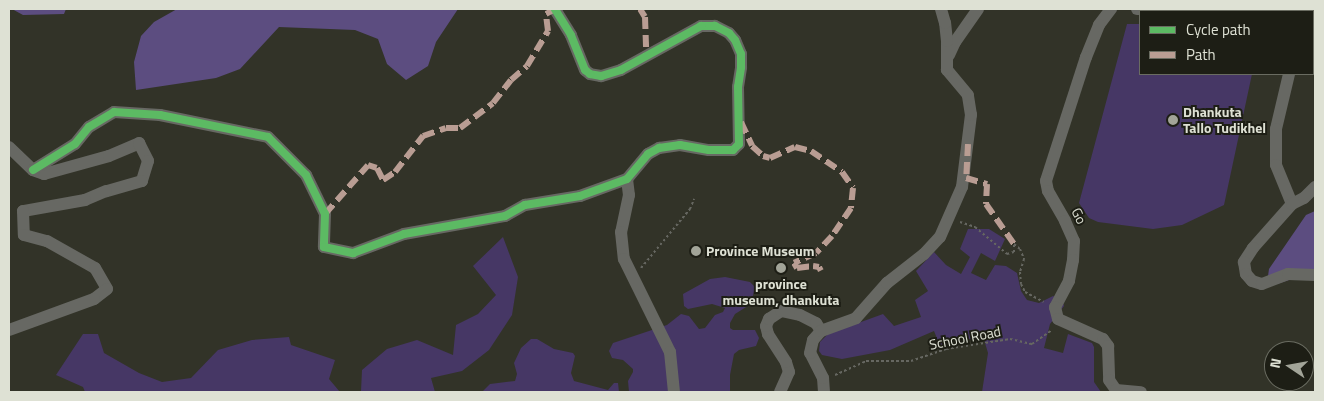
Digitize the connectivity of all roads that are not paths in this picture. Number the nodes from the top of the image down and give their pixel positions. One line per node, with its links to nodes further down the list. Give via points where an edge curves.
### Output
1 (555, 9): 11 (street, via 571,35 585,70 596,75 621,70 701,26 715,26 729,33 741,54 739,144 733,150 680,145 659,148 648,154)
2 (941, 9): 7 (street, via 947,41)
3 (978, 9): 7 (street)
4 (1111, 9): 20 (street, Go, via 1099,25 1086,57 1046,181 1074,241 1069,281 1055,307 1058,319 1103,340 1108,346 1109,380 1116,390)
5 (1136, 9): 6 (street)
6 (1149, 9)
7 (945, 62): 16 (street, via 947,70 968,95 971,115 962,187 948,220 940,237 887,283 856,318)
8 (1289, 75): 13 (street, via 1276,129 1276,165)
9 (9, 147): 10 (street)
10 (33, 170): 11 (street, via 75,144 89,128 114,112 160,115 268,137 306,175 325,214 324,247 354,252 404,234 505,216 525,205 580,196); 15 (street, via 44,174 109,156 139,143 148,161 142,181 85,200 23,212 24,236 47,241 95,268 107,289 94,299)
11 (627, 179): 17 (street, via 629,195 621,232 624,259 670,352)
12 (1315, 187): 13 (street)
13 (1292, 204): 14 (street, via 1253,248 1244,262 1246,274 1252,281 1262,284 1288,274)
14 (1315, 276)
15 (9, 330)
16 (820, 332): 18 (street, via 816,323 800,315 780,311 770,319 766,326 768,334 789,372); 19 (street, via 810,353 823,378)
17 (674, 392)
18 (780, 392)
19 (824, 392)
20 (1141, 392)

